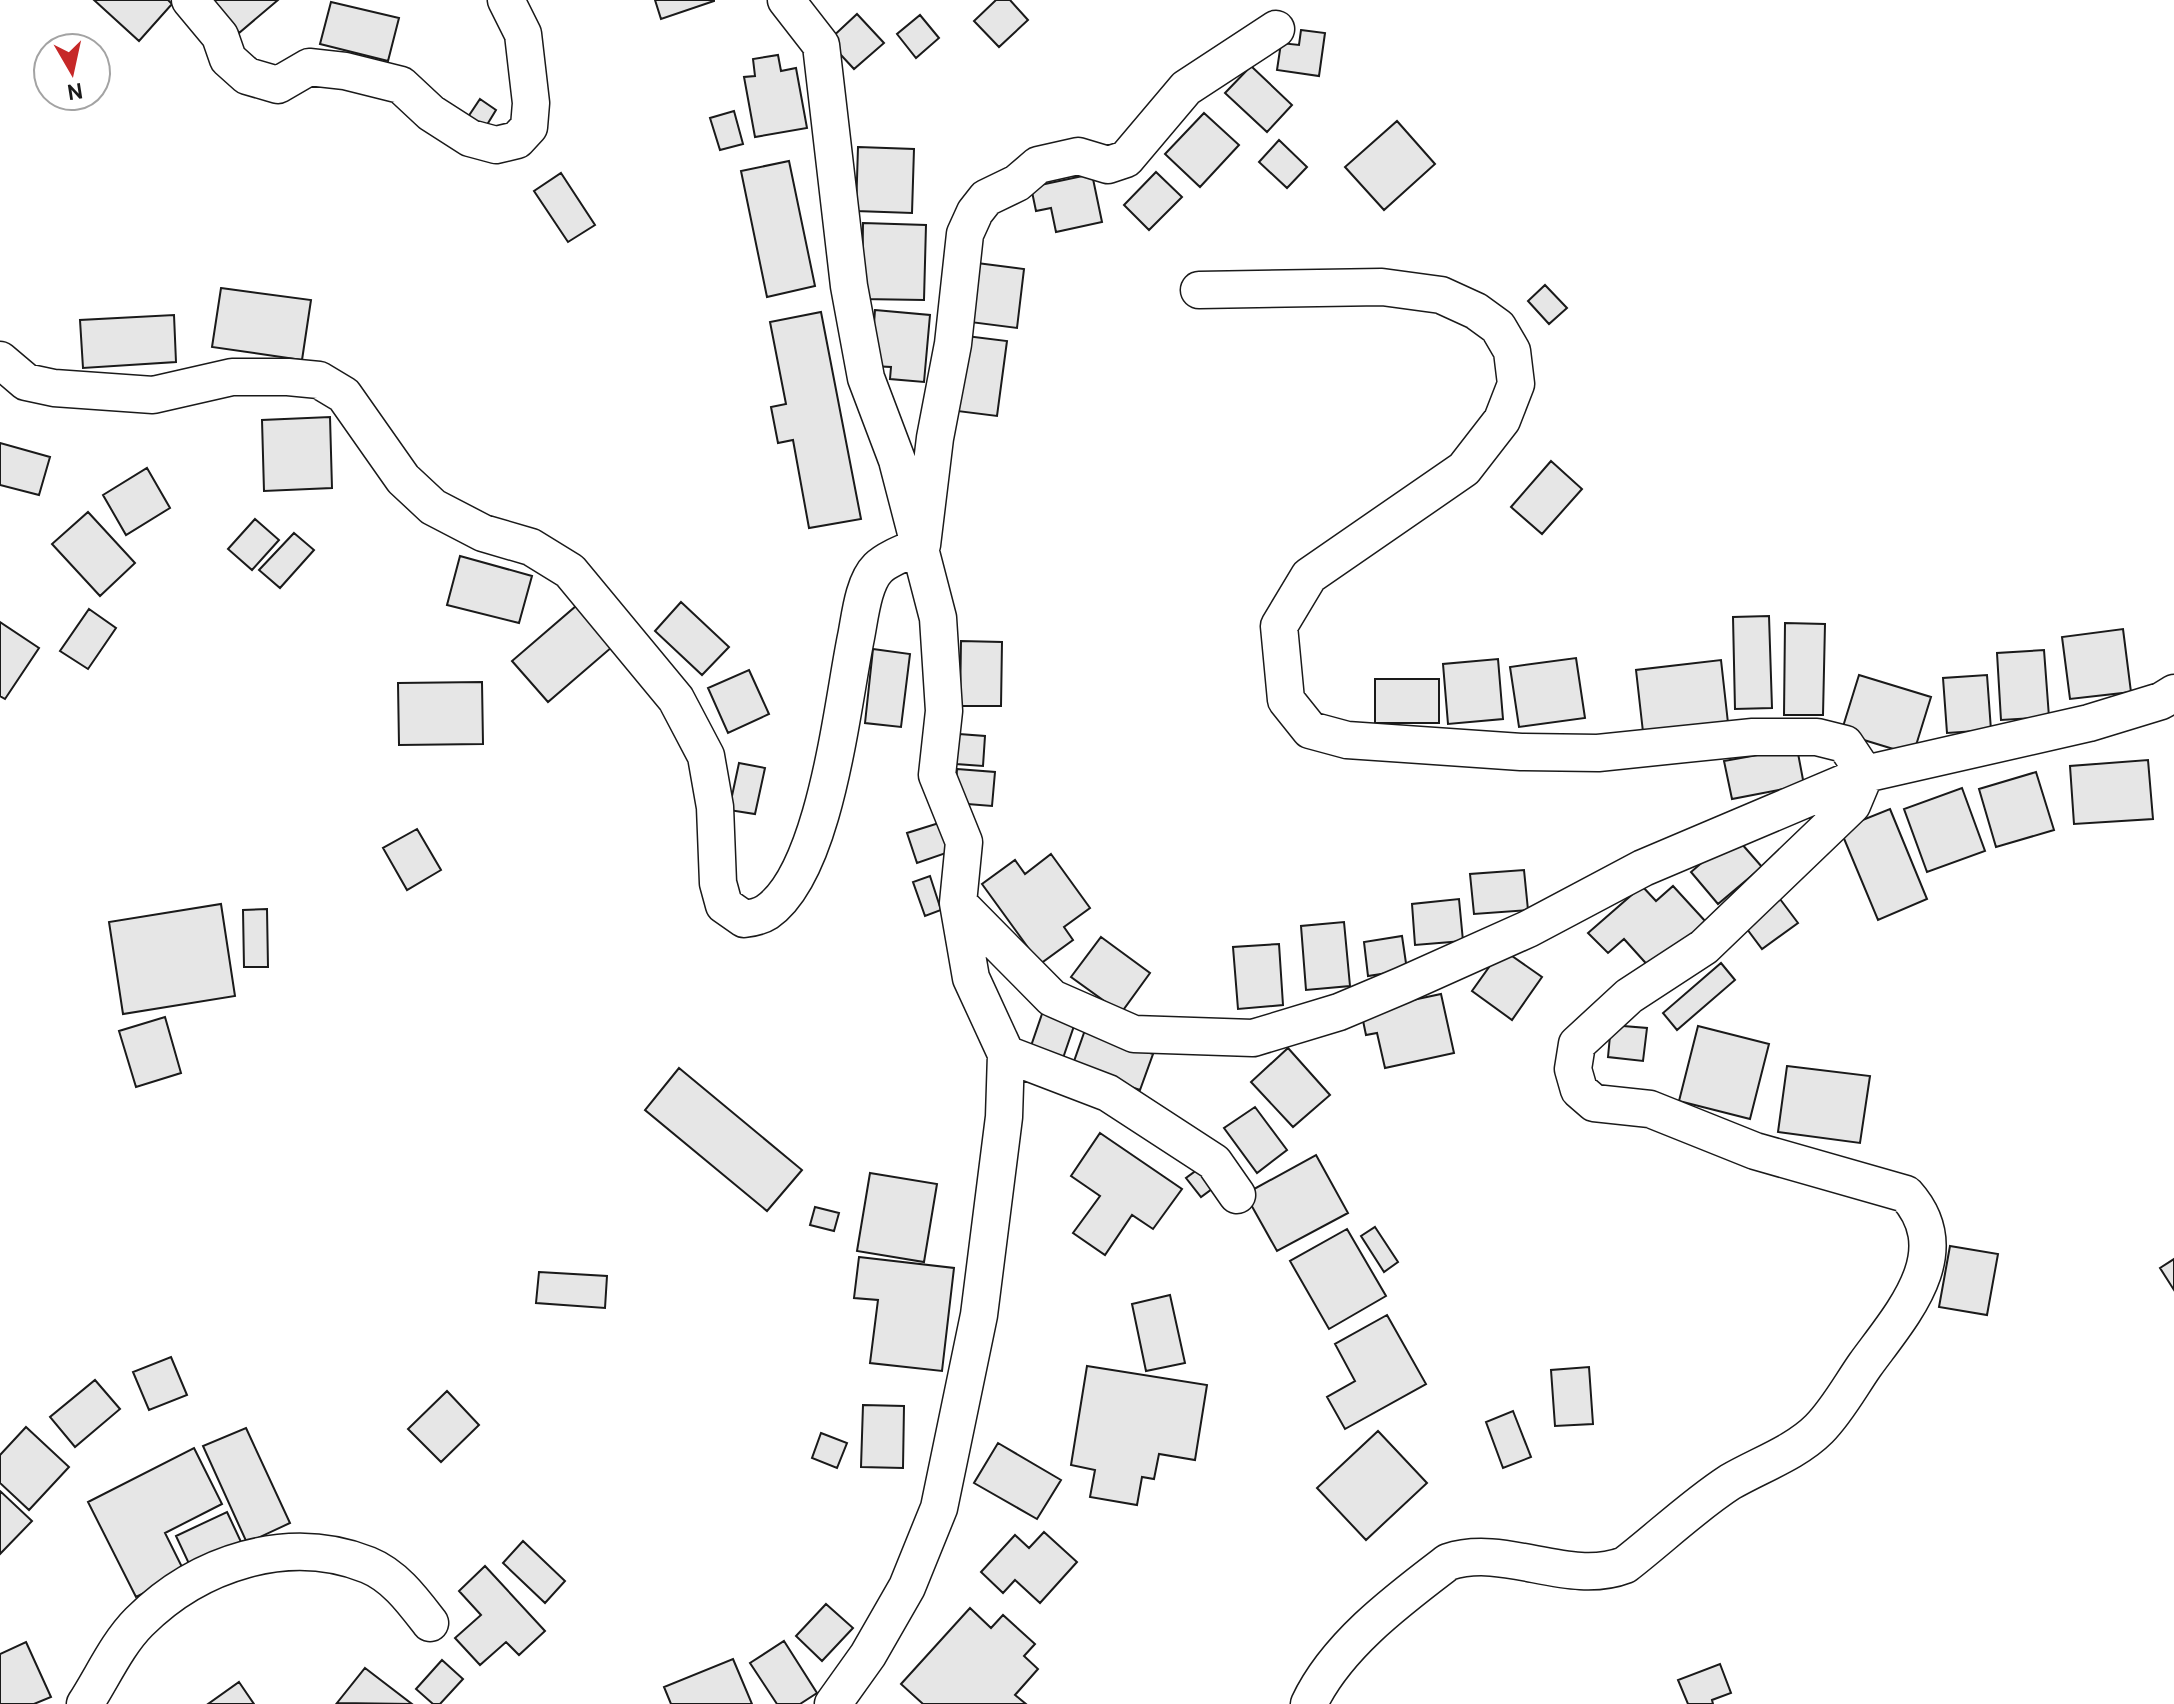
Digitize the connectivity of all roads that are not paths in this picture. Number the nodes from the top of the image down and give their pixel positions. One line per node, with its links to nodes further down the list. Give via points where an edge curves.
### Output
1 (190, 0): 2 (street, via 220,36 228,59 247,76 278,85 309,67 401,85 457,130 496,145 517,140 529,127 531,103 523,34)
2 (506, 0)
3 (786, 0): 7 (street, via 821,45 849,286 866,378)
4 (1276, 29): 7 (street, via 1186,88 1126,159 1108,165 1078,156 1038,165 986,198 975,212 965,234)
5 (1199, 290): 9 (street, via 1382,287 1441,295 1498,327 1512,351 1516,384 1502,420 1464,469 1309,576 1279,626 1286,700 1310,730 1347,740 1521,752 1598,753 1753,737 1817,737 1845,744)
6 (0, 360): 7 (street, via 26,382 54,388 153,395 232,377 288,377 319,380 344,395 403,479 433,507 483,533 531,547 570,571 676,699 706,756 724,905 744,919 765,914 779,902 801,864 829,793 867,590 878,568)
7 (922, 545): 10 (street, via 938,618 944,711 937,775 964,842)
8 (2174, 693): 9 (street, via 2089,723)
9 (1865, 774): 10 (street, via 1643,868 1528,929 1403,985 1339,1012 1253,1038 1134,1034 1052,998); 16 (street, via 1852,805 1704,947 1629,996 1577,1044 1573,1069 1579,1090 1594,1103 1650,1109 1755,1151 1906,1194 1927,1230 1922,1279 1819,1429 1713,1494 1625,1565 1598,1572 1502,1558 1461,1557 1448,1562 1356,1641 1318,1684)
10 (958, 903): 11 (street, via 971,978)
11 (1006, 1054): 12 (street, via 1108,1093 1214,1162); 15 (street, via 1004,1117 979,1315 939,1508 907,1587)
12 (1237, 1195)
13 (430, 1623): 14 (street, via 406,1591 369,1566 299,1550 242,1558 177,1590 137,1624)
14 (85, 1704)
15 (833, 1704)
16 (1309, 1704)

